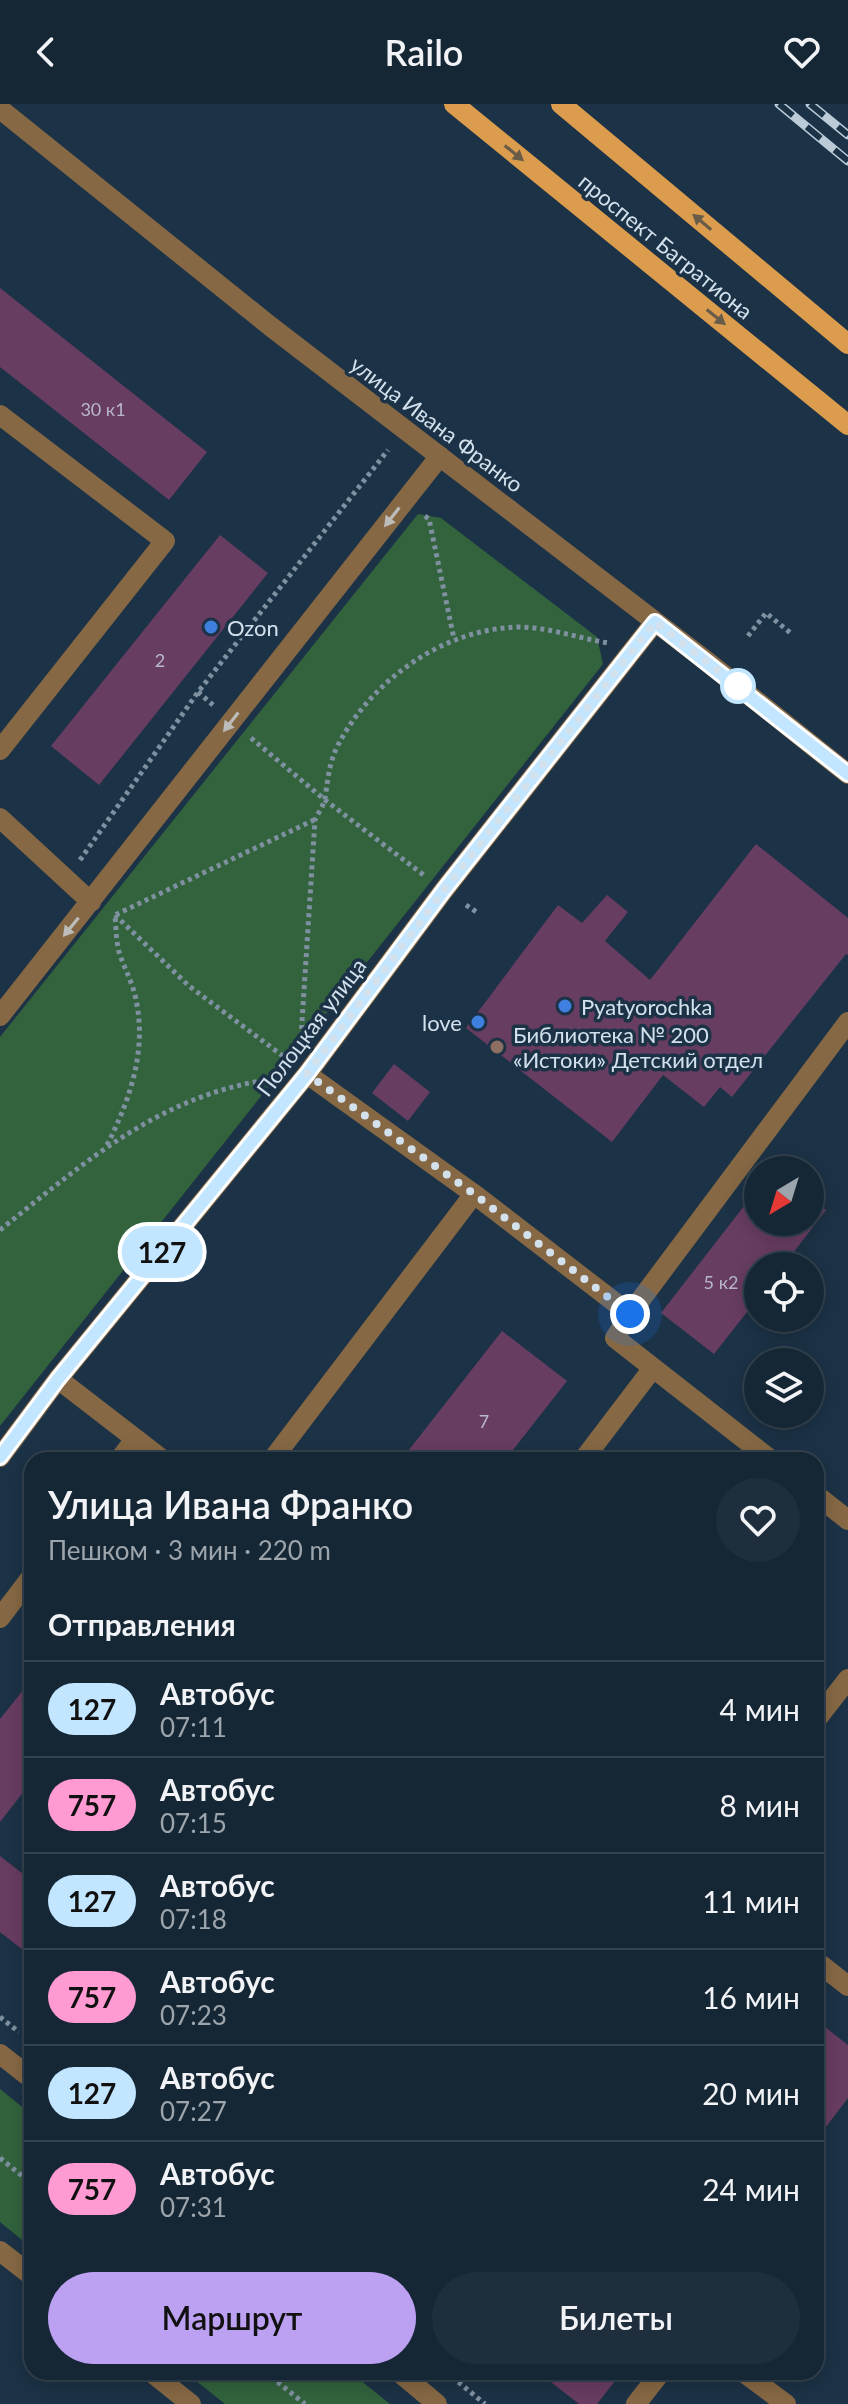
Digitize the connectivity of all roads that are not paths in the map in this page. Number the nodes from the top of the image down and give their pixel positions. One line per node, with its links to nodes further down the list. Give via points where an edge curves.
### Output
1 (454, 104): 6 (main road, проспект Багратиона, one-way to 6)
2 (561, 104): 4 (main road, проспект Багратиона, one-way to 2)
3 (0, 109): 7 (street, улица Ивана Франко)
4 (848, 344)
5 (0, 415): 9 (street, via 165,541)
6 (848, 425)
7 (440, 456): 8 (street, улица Ивана Франко); 12 (street, one-way to 12)
8 (655, 622): 10 (street, улица Ивана Франко); 15 (street, Полоцкая улица)
9 (0, 750)
10 (848, 774)
11 (0, 818): 12 (street)
12 (91, 902): 13 (street, one-way to 13)
13 (0, 1016)
14 (848, 1022): 17 (street)
15 (307, 1074): 16 (street); 19 (street, Полоцкая улица)
16 (474, 1194): 17 (street); 23 (street)
17 (630, 1314): 18 (street, via 615,1338)
18 (653, 1368): 24 (street); 25 (street)
19 (58, 1379): 20 (street); 26 (street, Полоцкая улица)
20 (135, 1439): 21 (street); 22 (street)
21 (125, 1452)
22 (152, 1452)
23 (278, 1452)
24 (589, 1452)
25 (761, 1452)
26 (0, 1457)
27 (824, 1501): 28 (street)
28 (848, 1520)
29 (24, 1586): 30 (street)
30 (0, 1618)
31 (848, 1679): 32 (street)
32 (824, 1710)
33 (824, 1967): 34 (street)
34 (848, 1986)
35 (0, 2054): 36 (street)
36 (24, 2073)
37 (0, 2251): 38 (street)
38 (24, 2270)
39 (161, 2380): 43 (street)
40 (408, 2380): 44 (street)
41 (655, 2380): 45 (street)
42 (754, 2380): 46 (street)
43 (191, 2404)
44 (437, 2404)
45 (636, 2404)
46 (786, 2404)

